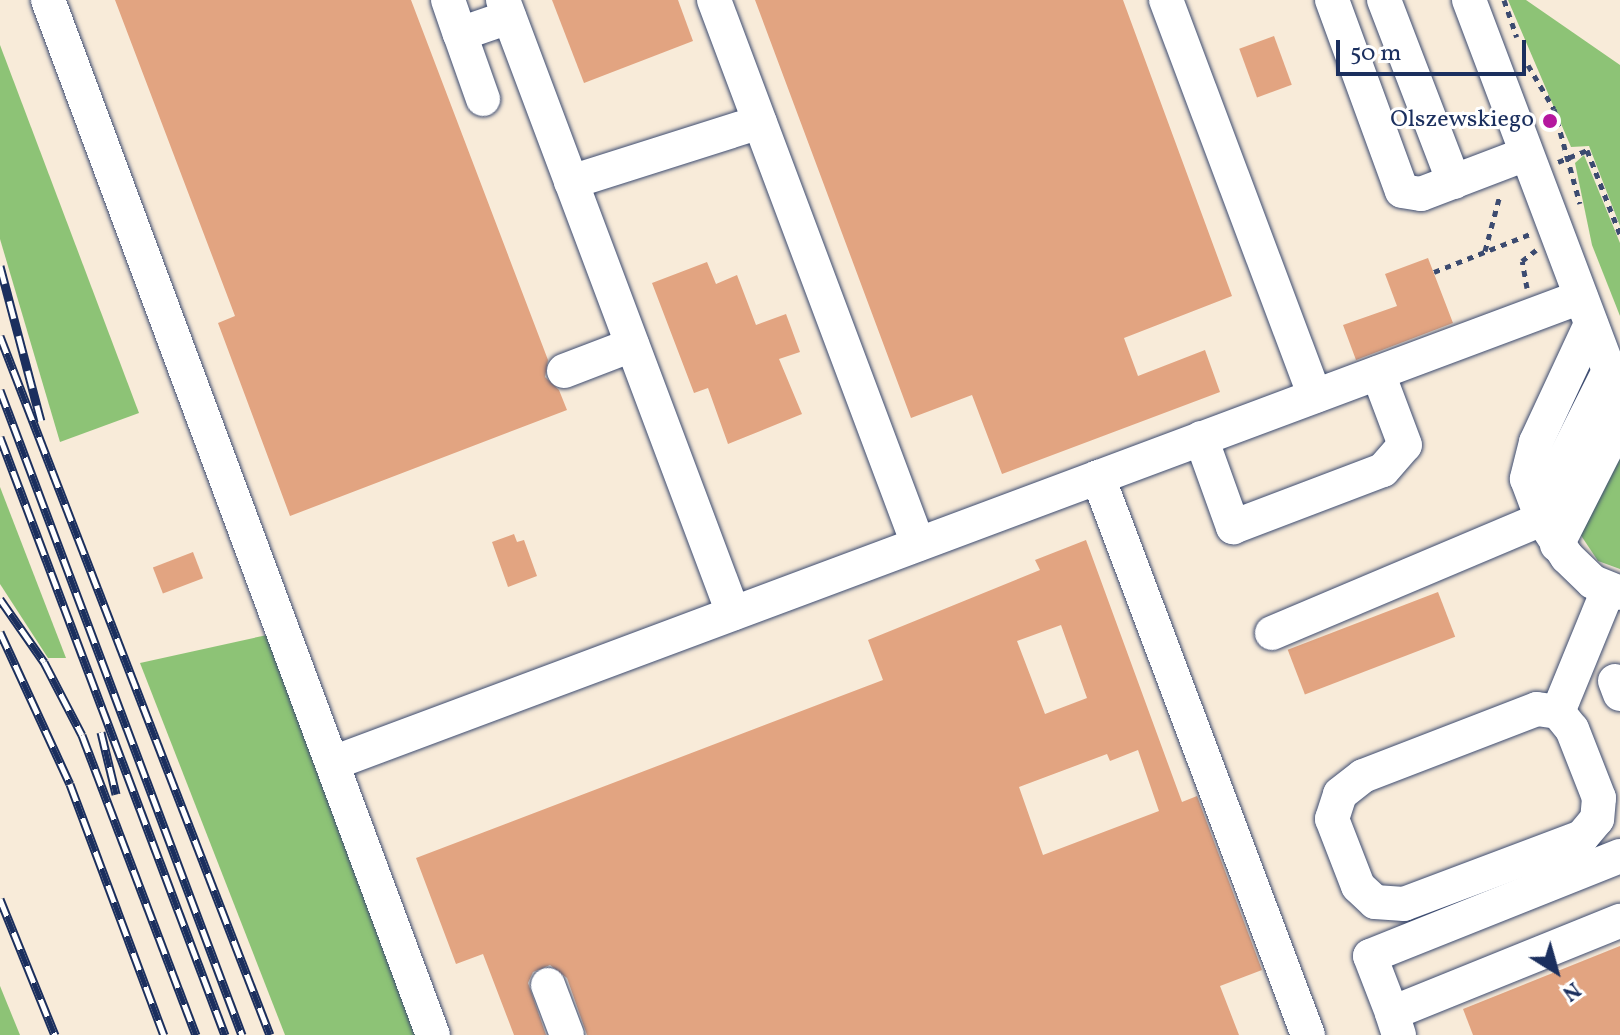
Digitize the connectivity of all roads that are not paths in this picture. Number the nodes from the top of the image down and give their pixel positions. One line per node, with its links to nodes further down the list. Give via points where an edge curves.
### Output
1 (48, 0): 28 (street)
2 (448, 0): 9 (street)
3 (714, 0): 11 (street)
4 (1166, 0): 19 (street)
5 (1332, 0): 14 (street, via 1402,191 1421,194)
6 (1384, 0): 14 (street)
7 (1469, 0): 12 (street)
8 (506, 8): 9 (street); 13 (street)
9 (460, 34): 10 (street)
10 (483, 99)
11 (760, 122): 13 (street); 23 (street)
12 (1542, 158): 14 (street); 16 (street)
13 (571, 182): 15 (street)
14 (1454, 182)
15 (632, 345): 17 (street); 25 (street)
16 (1606, 365): 18 (street); 22 (street); 22 (street); 22 (street, via 1527,465)
17 (564, 371)
18 (1378, 373): 19 (street); 20 (street, via 1405,445 1383,470 1233,527)
19 (1315, 396): 20 (street)
20 (1201, 438): 21 (street)
21 (1098, 477): 23 (street); 35 (street)
22 (1543, 520): 24 (street, via 1585,576); 26 (street)
23 (918, 544): 25 (street)
24 (1614, 592): 27 (street)
25 (733, 613): 28 (street)
26 (1272, 633)
27 (1558, 712): 27 (street, via 1537,709 1363,776 1340,794 1332,819 1358,886 1375,902 1404,904 1582,837 1597,819 1599,798 1572,729)
28 (333, 763): 33 (street)
29 (1620, 856): 32 (street, via 1370,956)
30 (1620, 921): 32 (street)
31 (548, 985): 34 (street)
32 (1395, 1024)
33 (433, 1035)
34 (567, 1035)
35 (1308, 1035)

